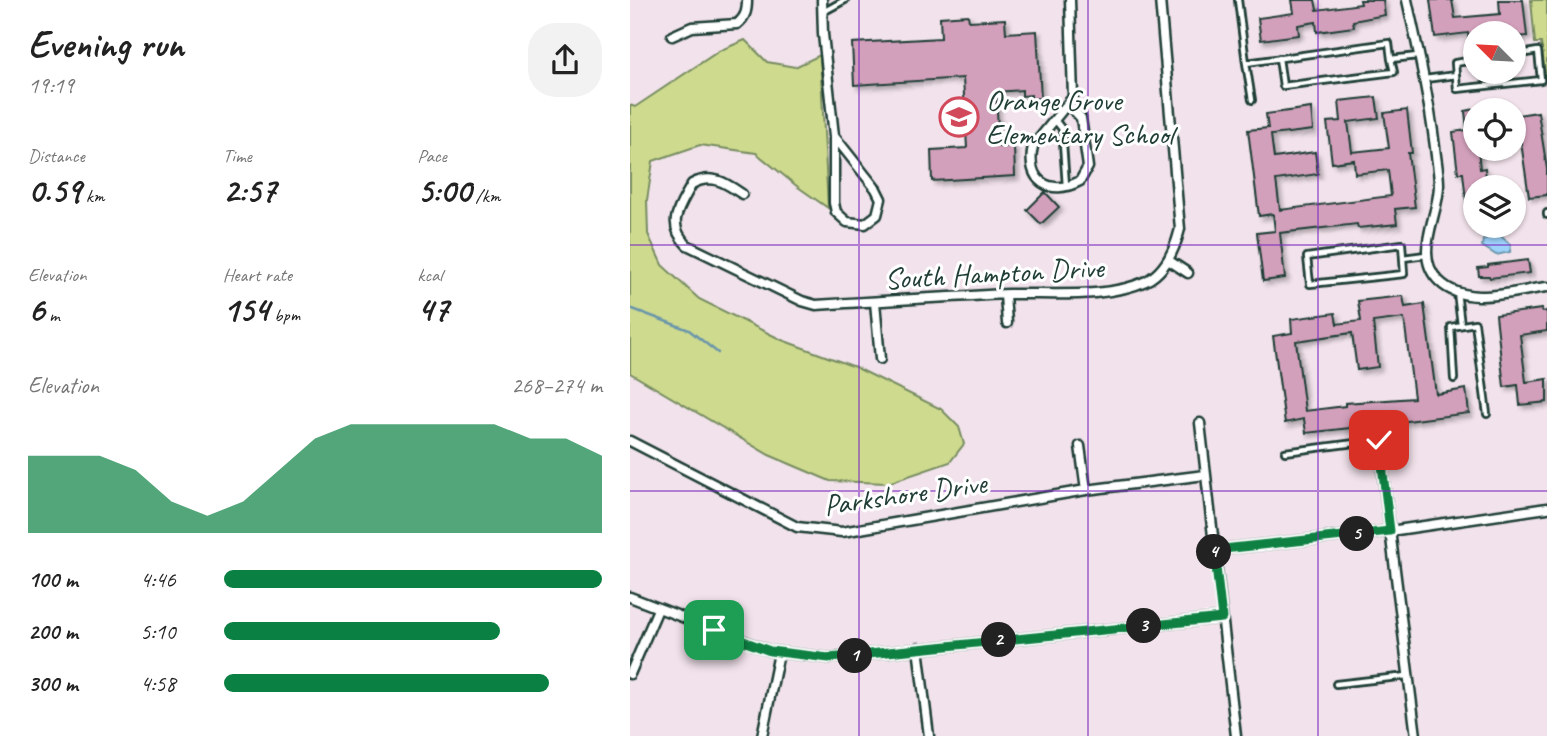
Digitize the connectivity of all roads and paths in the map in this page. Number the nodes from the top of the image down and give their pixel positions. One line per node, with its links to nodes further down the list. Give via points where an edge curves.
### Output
1 (747, 0): 9 (street, via 743,20 737,24 692,27)
2 (822, 0): 8 (street)
3 (845, 0): 8 (lane)
4 (1070, 0): 21 (street, via 1075,92)
5 (1160, 0): 28 (street, South Hampton Drive, via 1180,229)
6 (1238, 0): 15 (lane)
7 (1407, 0): 11 (street)
8 (823, 12): 23 (street)
9 (672, 36)
10 (1526, 53): 18 (lane, via 1538,51 1541,80)
11 (1419, 56): 13 (lane); 17 (street)
12 (1279, 58): 13 (lane, via 1389,43); 13 (lane, via 1283,86 1394,72); 15 (lane)
13 (1391, 59)
14 (1463, 62): 16 (lane, via 1455,63)
15 (1246, 63): 20 (lane)
16 (1456, 75): 17 (lane); 19 (lane, via 1457,89)
17 (1424, 79): 26 (street, via 1439,184)
18 (1526, 82)
19 (1504, 84)
20 (1252, 100)
21 (1069, 104): 22 (street); 24 (street, via 1081,118 1088,167 1080,181)
22 (1055, 120): 24 (lane, via 1062,129); 24 (street, via 1033,146 1032,167 1044,186)
23 (834, 136): 23 (street, via 836,212 847,222 865,224 877,215 881,199)
24 (1066, 187)
25 (743, 194): 33 (street, South Hampton Drive, via 710,178 692,184 676,214 677,235 687,245 802,301 816,305)
26 (1426, 255): 27 (lane); 31 (street, via 1439,281)
27 (1403, 258): 27 (lane, via 1402,244 1307,257 1310,284 1404,274)
28 (1168, 260): 29 (street); 32 (street, South Hampton Drive, via 1157,275 1116,291)
29 (1188, 273)
30 (1547, 287): 31 (street, via 1476,296)
31 (1457, 292): 35 (lane)
32 (1005, 295): 33 (street, South Hampton Drive); 34 (street)
33 (875, 302): 36 (street)
34 (1007, 323)
35 (1461, 325): 37 (lane, via 1451,327); 38 (lane, via 1475,323)
36 (880, 359)
37 (1454, 379)
38 (1487, 414)
39 (1200, 423): 44 (street)
40 (1378, 438): 43 (lane); 47 (street)
41 (630, 441): 45 (street, Parkshore Drive, via 797,527 818,531 842,532)
42 (1080, 446): 45 (street)
43 (1285, 452)
44 (1205, 475): 45 (street, Parkshore Drive); 48 (street)
45 (1086, 489)
46 (1547, 508): 47 (street)
47 (1390, 531): 48 (street); 55 (street)
48 (1214, 550): 51 (street)
49 (630, 597): 50 (street)
50 (658, 609): 53 (street); 54 (street)
51 (1222, 618): 52 (street); 59 (street)
52 (918, 648): 53 (street, via 829,658); 58 (street)
53 (779, 653): 57 (street)
54 (630, 674)
55 (1408, 676): 56 (lane); 60 (street)
56 (1336, 684)
57 (762, 736)
58 (929, 736)
59 (1236, 736)
60 (1416, 736)

